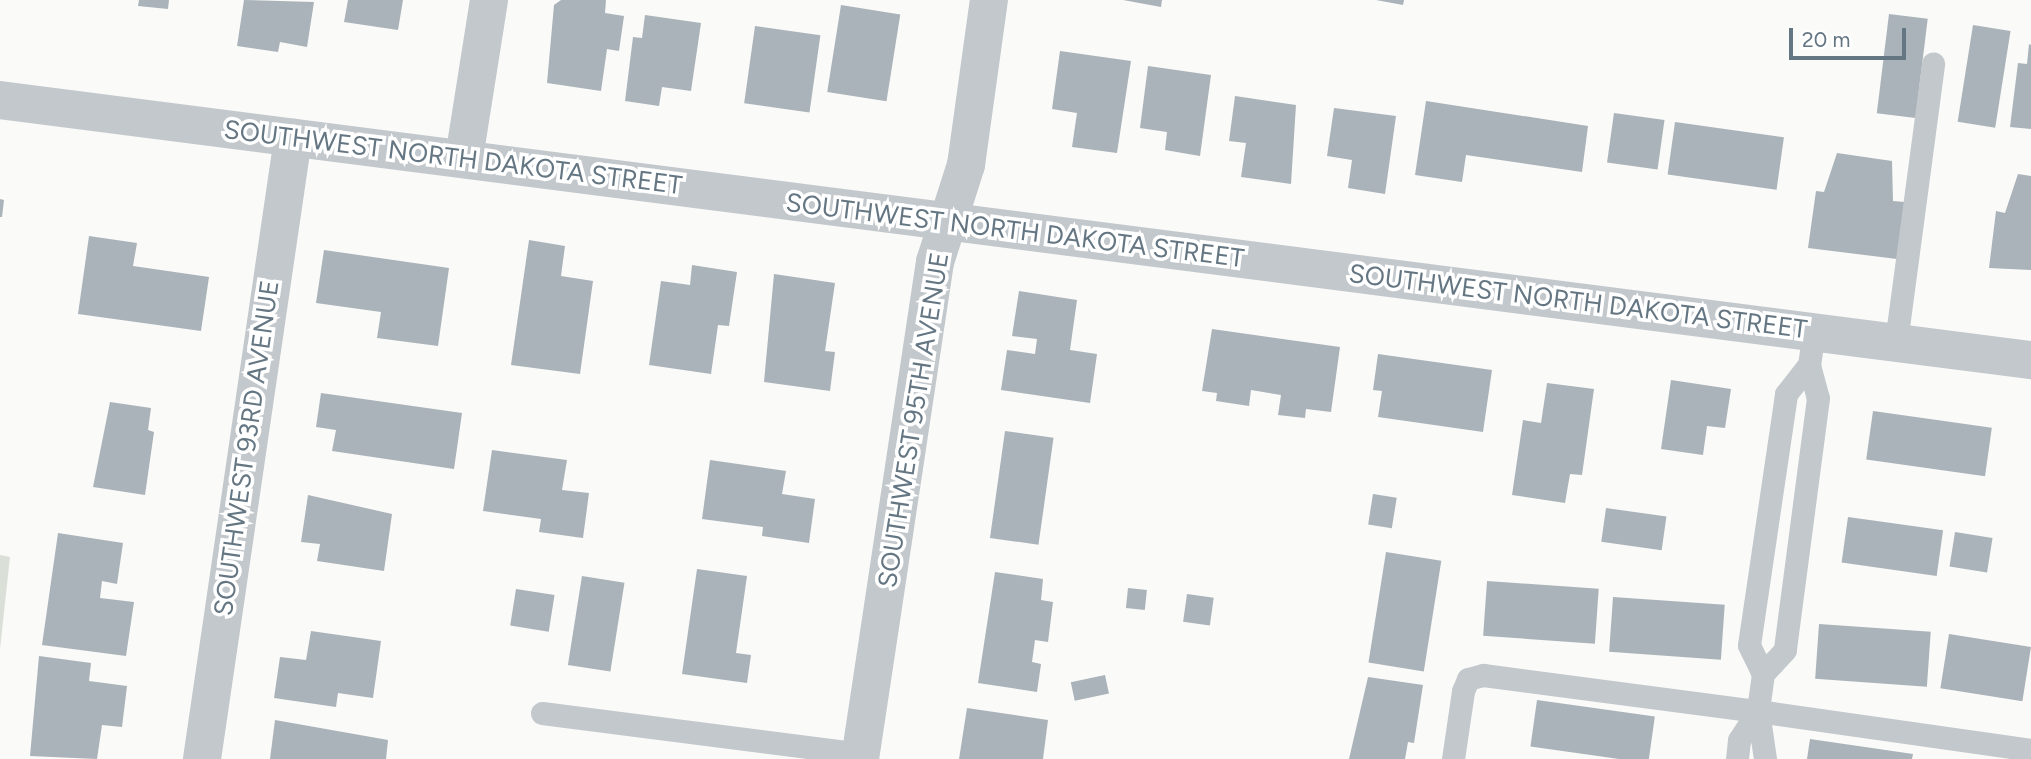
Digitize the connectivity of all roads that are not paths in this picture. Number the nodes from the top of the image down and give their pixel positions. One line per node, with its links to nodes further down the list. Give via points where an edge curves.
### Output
1 (489, 0): 6 (street)
2 (989, 0): 7 (street, SOUTHWEST 95TH AVENUE, via 966,165)
3 (1933, 63): 8 (lane)
4 (0, 100): 5 (street, SOUTHWEST NORTH DAKOTA STREET)
5 (293, 138): 6 (street, SOUTHWEST NORTH DAKOTA STREET); 16 (street, SOUTHWEST 93RD AVENUE)
6 (464, 158): 7 (street, SOUTHWEST NORTH DAKOTA STREET)
7 (950, 220): 9 (street, SOUTHWEST NORTH DAKOTA STREET); 15 (street, SOUTHWEST 95TH AVENUE, via 935,262)
8 (1896, 342): 9 (street, SOUTHWEST NORTH DAKOTA STREET); 10 (street, SOUTHWEST NORTH DAKOTA STREET)
9 (1811, 348): 11 (lane, via 1818,398 1785,650); 11 (lane, via 1786,394 1758,579 1749,645)
10 (2031, 360)
11 (1763, 674): 12 (lane)
12 (1758, 711): 14 (lane); 17 (lane, via 1483,676 1468,679 1463,691); 18 (lane, via 1740,740); 19 (lane)
13 (542, 713): 15 (lane)
14 (2031, 750)
15 (860, 757)
16 (202, 759)
17 (1453, 759)
18 (1737, 759)
19 (1765, 759)

